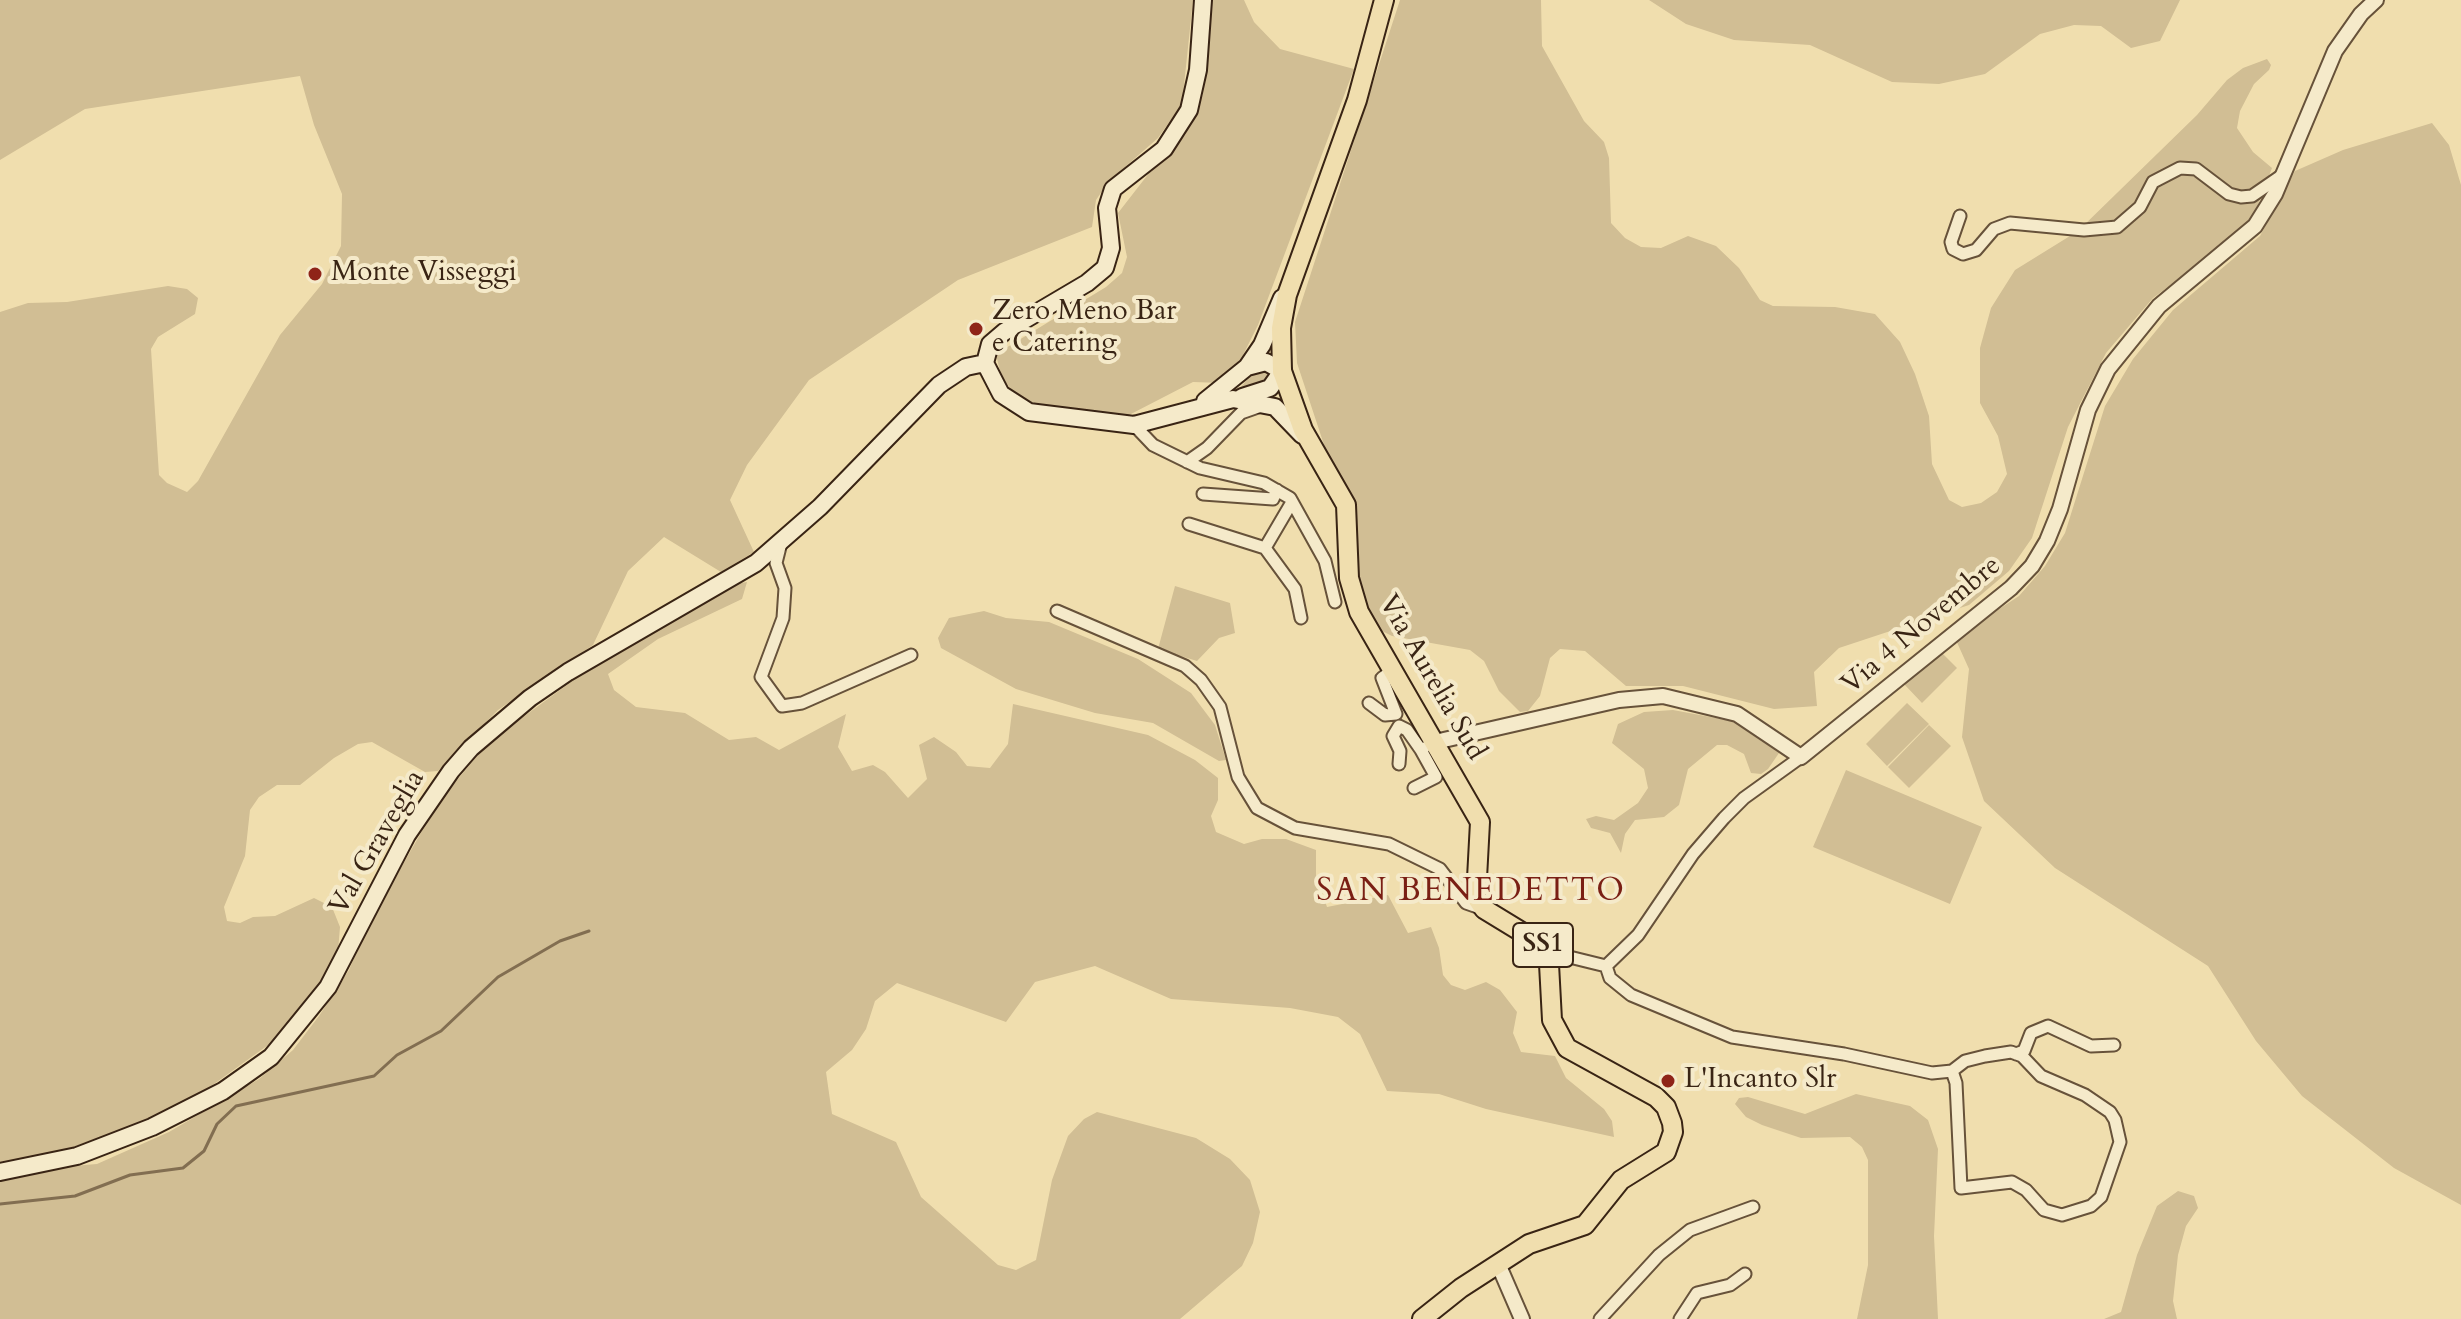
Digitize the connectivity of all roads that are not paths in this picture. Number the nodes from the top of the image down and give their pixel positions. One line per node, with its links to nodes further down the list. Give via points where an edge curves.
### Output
1 (1203, 0): 7 (main road, via 1189,110 1164,149 1113,189 1107,208 1111,248 1105,268 1004,332 990,344)
2 (1384, 0): 6 (main road, via 1349,124)
3 (2376, 0): 4 (street, Via 4 Novembre, via 2335,51)
4 (2281, 176): 5 (street, via 2252,196 2241,197 2196,169 2180,168 2153,182 2140,207 2117,227 2084,230 2010,223 1963,254 1951,242); 29 (street, Via 4 Novembre, via 2255,226 2159,306 2108,369 2088,410 2060,509 2032,566)
5 (1960, 216)
6 (1293, 274): 8 (main road); 9 (main road, via 1281,328)
7 (985, 363): 13 (main road, via 1001,394 1019,409); 20 (main road, Val Graveglia, via 966,367 939,385)
8 (1247, 367): 9 (main road, via 1266,362); 12 (main road)
9 (1282, 371): 10 (main road, via 1270,388); 14 (main road, SS1)
10 (1233, 399): 11 (main road); 12 (main road)
11 (1268, 404): 14 (main road, Via Aurelia Sud / SS1, via 1293,422); 15 (street, via 1241,413)
12 (1194, 407): 13 (main road)
13 (1134, 425): 15 (street, via 1153,445)
14 (1315, 452): 26 (main road, Via Aurelia Sud / SS1, via 1346,505 1354,599)
15 (1187, 462): 16 (street)
16 (1277, 490): 17 (street, via 1273,499); 18 (street)
17 (1203, 494)
18 (1292, 502): 21 (street); 22 (street, via 1325,561)
19 (1189, 524): 21 (street)
20 (781, 543): 25 (street, via 776,563 785,588 783,618 761,677 782,706 802,703); 40 (main road, Val Graveglia, via 555,680 471,748 407,835 328,987 271,1057 223,1091 145,1130 59,1162)
21 (1265, 548): 24 (street, via 1295,589)
22 (1335, 602)
23 (1057, 611): 33 (street, via 1185,666 1201,680 1227,723 1243,788 1265,813 1295,828 1389,844 1440,869)
24 (1301, 618)
25 (911, 655)
26 (1393, 670): 27 (street, via 1382,678 1396,714 1385,715); 28 (main road, Via Aurelia Sud / SS1)
27 (1369, 703)
28 (1428, 746): 29 (street, via 1619,700 1663,696 1737,714); 30 (street, via 1399,726 1393,736); 31 (street, via 1436,777); 32 (main road, Via Aurelia Sud / SS1, via 1480,822)
29 (1801, 757): 36 (street, Via 4 Novembre, via 1724,818 1638,935)
30 (1399, 764)
31 (1414, 788)
32 (1474, 880): 33 (street); 34 (main road, Via Aurelia Sud / SS1)
33 (1451, 883): 34 (street, via 1466,903)
34 (1484, 909): 35 (main road, SS1, via 1534,936)
35 (1545, 951): 36 (street); 42 (main road, SS1, via 1552,1020 1562,1041 1588,1062 1656,1097 1670,1116 1673,1132 1666,1152 1621,1180 1585,1225 1540,1238)
36 (1606, 966): 39 (street, via 1610,978 1631,995 1716,1033 1922,1071)
37 (2114, 1045): 38 (street, via 2091,1046 2048,1026 2031,1033 2024,1051)
38 (2016, 1054): 39 (street, via 1965,1061); 39 (street, via 2041,1076 2085,1095 2115,1120 2120,1142 2110,1181 2101,1197 2077,1213 2050,1213 2012,1182 1961,1188)
39 (1952, 1071)
40 (0, 1172)
41 (1753, 1207): 46 (street, via 1690,1230 1659,1255)
42 (1499, 1266): 44 (main road, SS1); 45 (street)
43 (1745, 1274): 47 (street, via 1730,1285 1697,1293)
44 (1422, 1319)
45 (1522, 1319)
46 (1600, 1319)
47 (1680, 1319)

